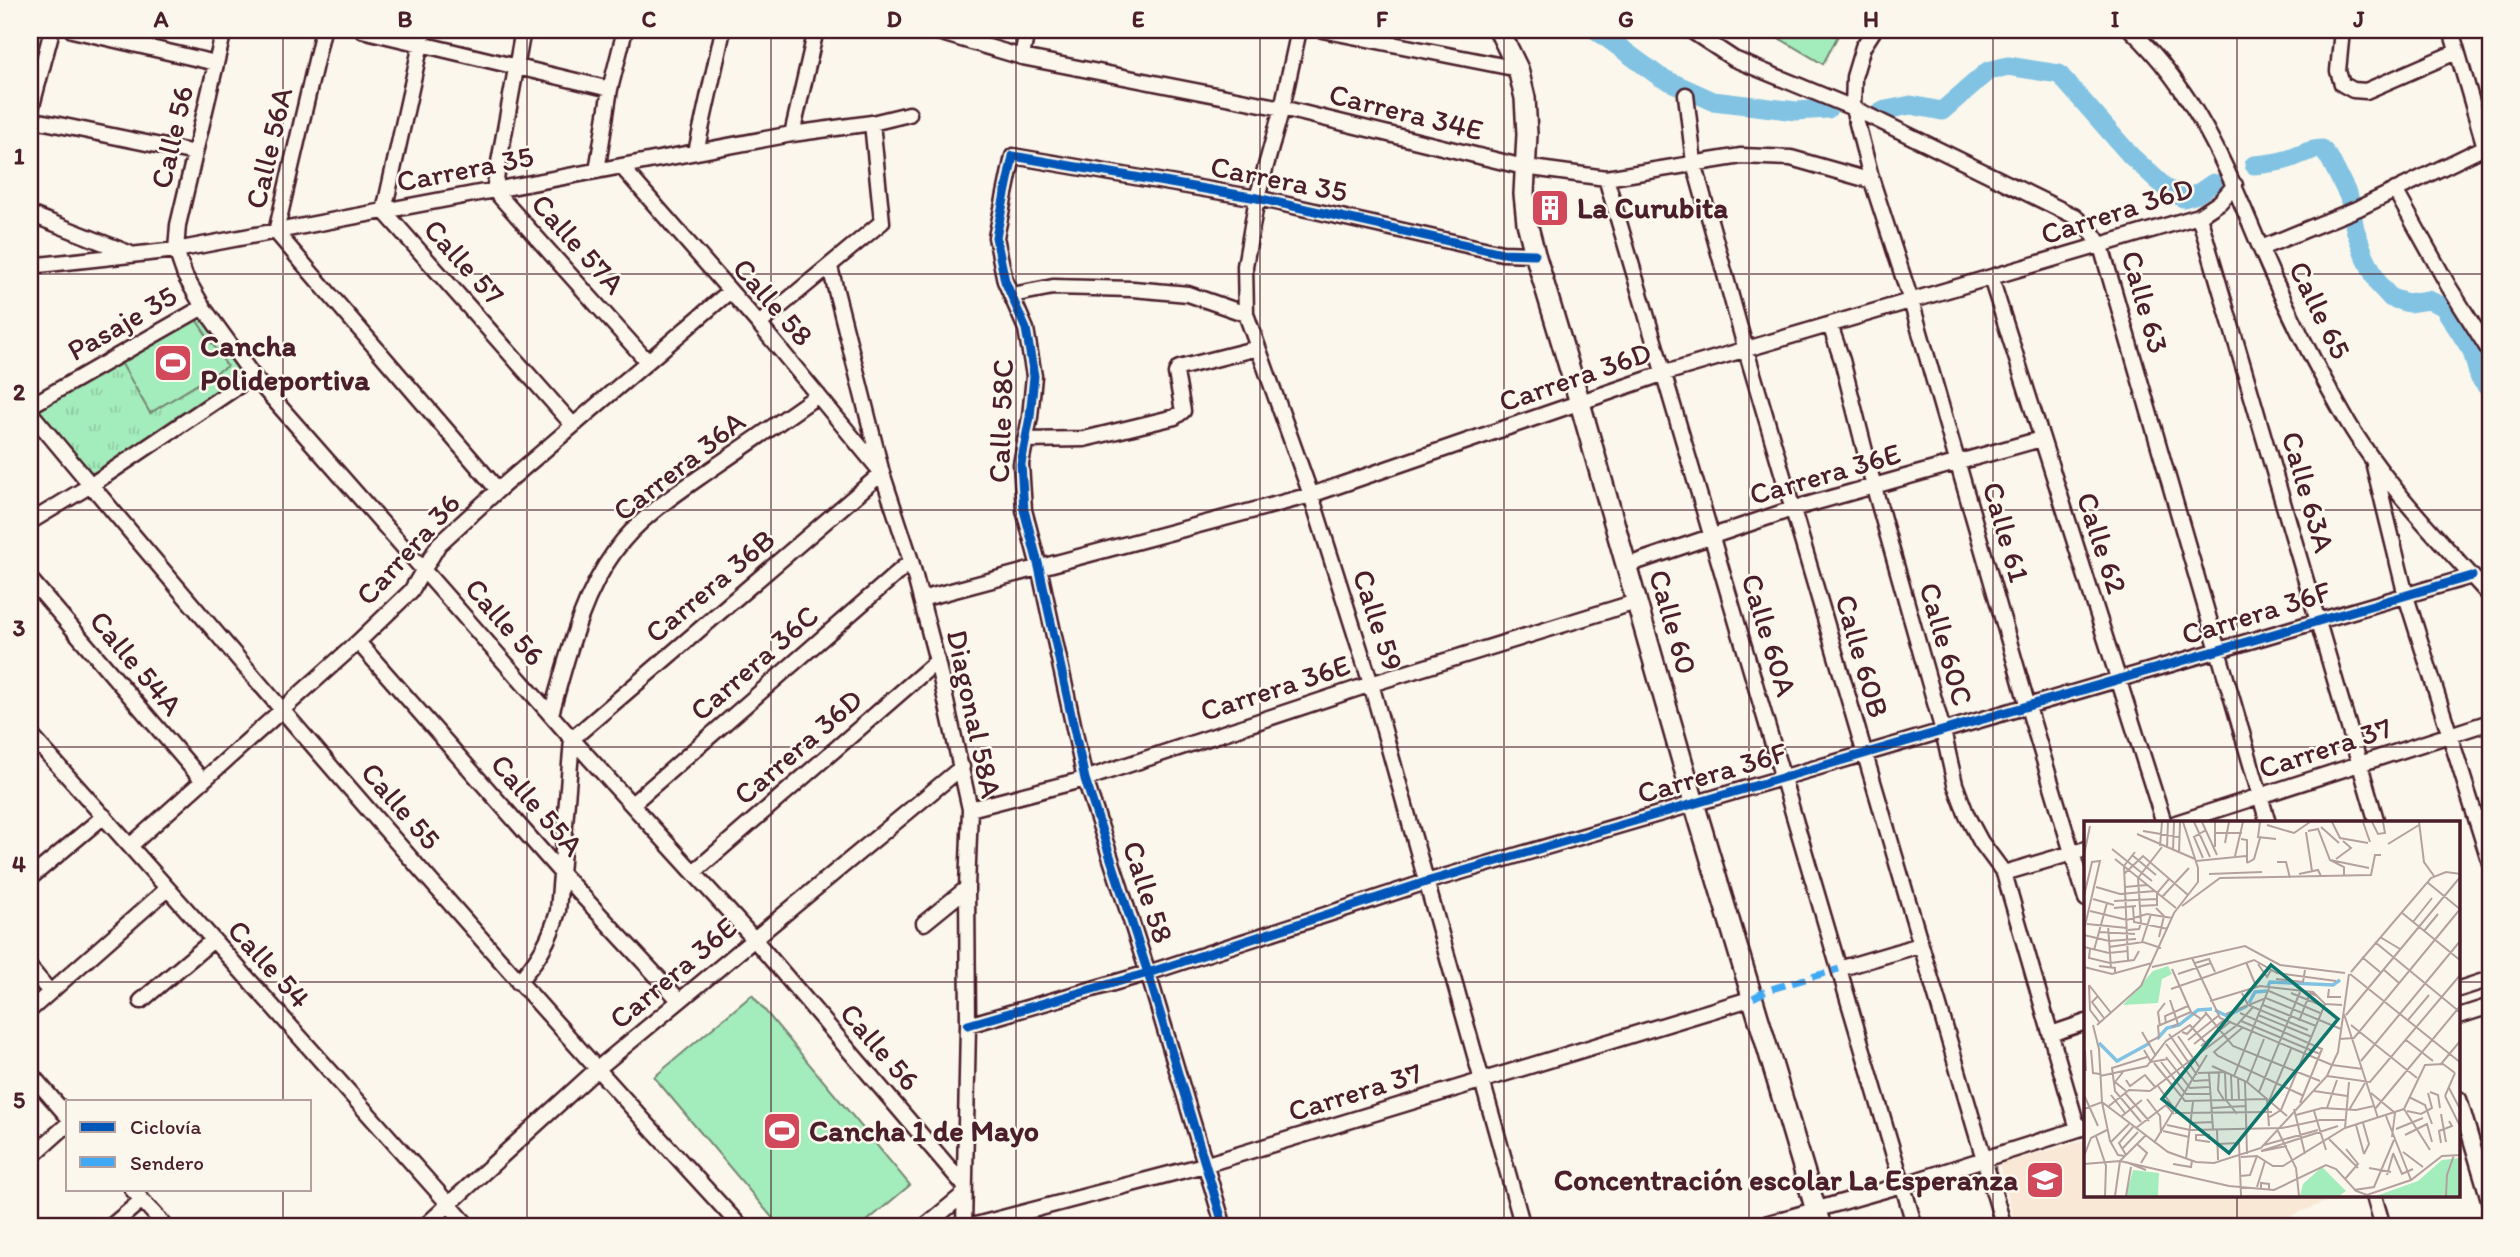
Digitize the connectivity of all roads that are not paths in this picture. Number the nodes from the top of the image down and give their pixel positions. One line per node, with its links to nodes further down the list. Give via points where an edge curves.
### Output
1 (52, 30): 31 (street)
2 (72, 30): 24 (street)
3 (225, 30): 24 (street, Calle 56)
4 (323, 30): 53 (street, Calle 56A)
5 (362, 30): 21 (street)
6 (424, 30): 21 (street, Calle 57)
7 (523, 30): 25 (street, Calle 57A)
8 (625, 30): 27 (street)
9 (723, 30): 37 (street)
10 (816, 30): 35 (street)
11 (931, 30): 23 (street, Carrera 34E)
12 (1027, 30): 23 (street)
13 (1299, 30): 29 (street, Calle 59)
14 (1322, 30): 26 (street)
15 (1499, 30): 26 (street, Calle 60)
16 (1690, 30): 30 (street, Calle 63, via 1734,58)
17 (1874, 30): 30 (street, via 1854,77)
18 (2131, 30): 46 (street, Calle 65, via 2190,101)
19 (2342, 30): 22 (street, via 2338,71 2342,84 2353,90 2366,91)
20 (2451, 30): 22 (street)
21 (421, 45): 25 (street); 50 (street, Calle 57)
22 (2456, 52): 36 (street)
23 (1022, 57): 29 (street, Carrera 34E)
24 (216, 63): 38 (street, Calle 56)
25 (514, 67): 27 (street); 47 (street, Calle 57A)
26 (1518, 69): 42 (street, Calle 60, via 1525,99)
27 (610, 89): 43 (street)
28 (1686, 95): 40 (street, Calle 60B)
29 (1282, 108): 42 (street, Carrera 34E); 49 (street, Calle 59)
30 (1853, 108): 45 (street); 54 (street, Calle 63, via 2074,216)
31 (30, 113)
32 (909, 114): 34 (street, Carrera 35)
33 (30, 119): 38 (street)
34 (872, 123): 35 (street, Carrera 35); 60 (street, via 882,222)
35 (792, 134): 37 (street, Carrera 35)
36 (2488, 151): 48 (street)
37 (696, 152): 41 (street, Carrera 35)
38 (195, 153): 56 (street, Calle 56)
39 (1013, 156): 49 (street, Carrera 35); 63 (street, Calle 58C, via 996,237)
40 (1694, 163): 44 (street, Carrera 34E); 45 (street, Carrera 34E, via 1741,156 1791,158); 70 (street, Calle 60B)
41 (621, 166): 43 (street, Carrera 35); 62 (street, Calle 58)
42 (1524, 167): 44 (street, Carrera 34E); 58 (street, Calle 60, via 1527,223)
43 (597, 171): 47 (street, Carrera 35)
44 (1606, 178): 73 (street, Calle 60A)
45 (1872, 181): 64 (street, Calle 61)
46 (2235, 185): 52 (street, Carrera 36D); 55 (street, Calle 65)
47 (494, 190): 50 (street, Carrera 35); 72 (street, Calle 57A)
48 (2395, 190): 55 (street); 71 (street)
49 (1257, 198): 58 (street, Carrera 35, via 1502,253); 66 (street, Calle 59, via 1245,266)
50 (384, 211): 53 (street, Carrera 35); 79 (street, Calle 57)
51 (30, 214): 57 (street)
52 (2199, 216): 54 (street, Carrera 36D); 102 (street, Calle 63A)
53 (276, 232): 56 (street, Carrera 35); 87 (street, Calle 56A)
54 (2101, 246): 61 (street, Carrera 36D); 104 (street, Calle 63)
55 (2261, 248): 82 (street, Calle 65, via 2333,397)
56 (176, 250): 57 (street, Carrera 35); 65 (street, Calle 56)
57 (131, 254): 59 (street, Carrera 35)
58 (1535, 254): 76 (street, Calle 60)
59 (30, 266)
60 (830, 267): 67 (street); 84 (street, Diagonal 58A)
61 (1991, 278): 64 (street, Carrera 36D); 80 (street, Calle 62)
62 (730, 291): 67 (street, Calle 58); 72 (street, Carrera 36)
63 (1012, 295): 66 (street, via 1053,288 1133,289 1188,294); 81 (street, Calle 58C, via 1026,330 1034,376)
64 (1911, 301): 68 (street, Carrera 36D); 83 (street, Calle 61)
65 (203, 307): 74 (street, Calle 56); 77 (street, Pasaje 35)
66 (1246, 314): 69 (street, Calle 59)
67 (760, 324): 75 (street, Calle 58)
68 (1830, 325): 70 (street, Carrera 36D); 86 (street, Calle 60C)
69 (1258, 348): 81 (street, via 1179,368 1183,411 1175,416 1084,439); 88 (street, Calle 59)
70 (1746, 350): 73 (street, Carrera 36D); 89 (street, Calle 60B)
71 (2490, 352)
72 (647, 361): 79 (street, Carrera 36)
73 (1665, 373): 76 (street, Carrera 36D); 91 (street, Calle 60A)
74 (253, 376): 85 (street); 95 (street, Calle 56)
75 (818, 395): 84 (street, Calle 58); 110 (street, Carrera 36A, via 688,485 616,550 584,610)
76 (1580, 403): 88 (street, Carrera 36D); 93 (street, Calle 60)
77 (30, 406)
78 (30, 412): 85 (street, Calle 55)
79 (573, 425): 87 (street, Carrera 36)
80 (2041, 439): 83 (street, Carrera 36E); 106 (street, Calle 62)
81 (1025, 440): 94 (street, Calle 58C, via 1021,464 1024,510)
82 (2373, 461): 96 (street, Calle 65); 98 (street)
83 (1959, 463): 86 (street, Carrera 36E); 108 (street, Calle 61)
84 (883, 473): 92 (street, Diagonal 58A); 115 (street, Carrera 36B)
85 (91, 485): 90 (street); 109 (street, Calle 55)
86 (1874, 487): 89 (street, Carrera 36E); 112 (street, Calle 60C)
87 (498, 490): 95 (street, Carrera 36, via 439,544)
88 (1311, 495): 94 (street, Carrera 36D); 107 (street, Calle 59)
89 (1792, 509): 91 (street, Carrera 36E); 116 (street, Calle 60B)
90 (30, 522)
91 (1712, 536): 93 (street, Carrera 36E); 119 (street, Calle 60A)
92 (911, 561): 100 (street, Diagonal 58A); 124 (street, Carrera 36C)
93 (1625, 566): 101 (street, Calle 60)
94 (1039, 567): 100 (street, Carrera 36D); 120 (street, Calle 58)
95 (424, 569): 103 (street, Carrera 36, via 411,591); 110 (street, Calle 56)
96 (2472, 576): 98 (street, Carrera 36F); 99 (street, Calle 65)
97 (30, 579): 121 (street, Calle 54A)
98 (2406, 596): 102 (street, Carrera 36F); 114 (street)
99 (2490, 596)
100 (921, 599): 105 (street, Diagonal 58A)
101 (1636, 602): 107 (street, Carrera 36E); 123 (street, Calle 60)
102 (2318, 619): 104 (street, Carrera 36F); 117 (street, Calle 63A)
103 (358, 642): 109 (street, Carrera 36); 136 (street, Calle 55A)
104 (2218, 650): 106 (street, Carrera 36F); 122 (street, Calle 63)
105 (937, 661): 118 (street, Diagonal 58A); 134 (street, Carrera 36D)
106 (2118, 680): 108 (street, Carrera 36F); 127 (street, Calle 62)
107 (1371, 684): 120 (street, Carrera 36E); 138 (street, Calle 59)
108 (2028, 707): 112 (street, Carrera 36F); 132 (street, Calle 61)
109 (282, 710): 121 (street, Carrera 36); 150 (street, Calle 55)
110 (551, 715): 115 (street, Calle 56)
111 (2490, 722): 114 (street, Carrera 37)
112 (1943, 731): 116 (street, Carrera 36F); 135 (street, Calle 60C, via 1968,816)
113 (30, 734): 126 (street, Calle 54)
114 (2449, 736): 117 (street, Carrera 37); 133 (street)
115 (572, 739): 124 (street, Calle 56); 136 (street)
116 (1864, 754): 119 (street, Carrera 36F); 145 (street, Calle 60B)
117 (2359, 765): 122 (street, Carrera 37); 130 (street, Calle 63A)
118 (961, 767): 125 (street, Diagonal 58A); 143 (street, Carrera 36E)
119 (1784, 777): 123 (street, Carrera 36F); 147 (street, Calle 60A)
120 (1085, 779): 125 (street, Carrera 36E); 148 (street, Calle 58)
121 (203, 781): 131 (street, Carrera 36)
122 (2261, 797): 128 (street, Carrera 37); 129 (street, Calle 63)
123 (1694, 803): 138 (street, Carrera 36F); 153 (street, Calle 60)
124 (632, 804): 134 (street, Calle 56)
125 (970, 809): 140 (street, Diagonal 58A)
126 (104, 816): 131 (street, Calle 54); 137 (street)
127 (2163, 821)
128 (2183, 821)
129 (2267, 821)
130 (2375, 821)
131 (130, 846): 141 (street, Calle 54)
132 (2079, 851): 135 (street); 139 (street, Calle 61)
133 (2490, 863)
134 (694, 872): 143 (street, Calle 56)
135 (2004, 873): 161 (street, Calle 60C)
136 (562, 874): 150 (street, via 551,937); 154 (street, Calle 55A)
137 (31, 875)
138 (1426, 882): 148 (street, Carrera 36F); 164 (street, Calle 59)
139 (2084, 885)
140 (967, 888): 142 (street); 160 (street, Diagonal 58A)
141 (167, 889): 144 (street, Calle 54); 152 (street)
142 (924, 923)
143 (754, 939): 154 (street, Carrera 36E); 173 (street, Calle 56)
144 (212, 940): 155 (street); 177 (street, Calle 54)
145 (1920, 945): 147 (street); 170 (street, Calle 60B)
146 (30, 968): 152 (street)
147 (1839, 969): 172 (street, Calle 60A)
148 (1148, 972): 160 (street, Carrera 36F); 171 (street, Calle 58)
149 (2490, 979): 151 (street)
150 (518, 982): 162 (street, Calle 55)
151 (2460, 989)
152 (50, 992): 157 (street)
153 (1753, 998): 164 (street, Carrera 37); 178 (street, Calle 60)
154 (679, 1000): 162 (street, Carrera 36E)
155 (141, 1001)
156 (2490, 1006): 158 (street)
157 (30, 1010)
158 (2460, 1016)
159 (2084, 1023): 161 (street)
160 (968, 1024): 173 (street, Diagonal 58A)
161 (2051, 1034): 168 (street, Calle 60C)
162 (596, 1070): 177 (street, Carrera 36E); 183 (street, Calle 55)
163 (30, 1073): 166 (street)
164 (1483, 1081): 171 (street, Carrera 37); 187 (street, Calle 59)
165 (2460, 1102): 176 (street)
166 (66, 1114)
167 (66, 1126): 169 (street)
168 (2082, 1128): 170 (street)
169 (30, 1158)
170 (1983, 1160): 172 (street); 190 (street, Calle 60B)
171 (1204, 1165): 185 (street, Carrera 37); 186 (street, Calle 58)
172 (1902, 1185): 178 (street); 189 (street, Calle 60A)
173 (963, 1189): 184 (street); 185 (street, Diagonal 58A)
174 (137, 1194): 179 (street); 180 (street)
175 (2375, 1198): 191 (street)
176 (2490, 1203)
177 (448, 1205): 181 (street, Carrera 36E); 182 (street, Calle 54)
178 (1818, 1218): 188 (street)
179 (110, 1227)
180 (166, 1227)
181 (424, 1227)
182 (469, 1227)
183 (741, 1227)
184 (925, 1227)
185 (966, 1227)
186 (1224, 1227)
187 (1523, 1227)
188 (1755, 1227)
189 (1915, 1227)
190 (2004, 1227)
191 (2383, 1227)

